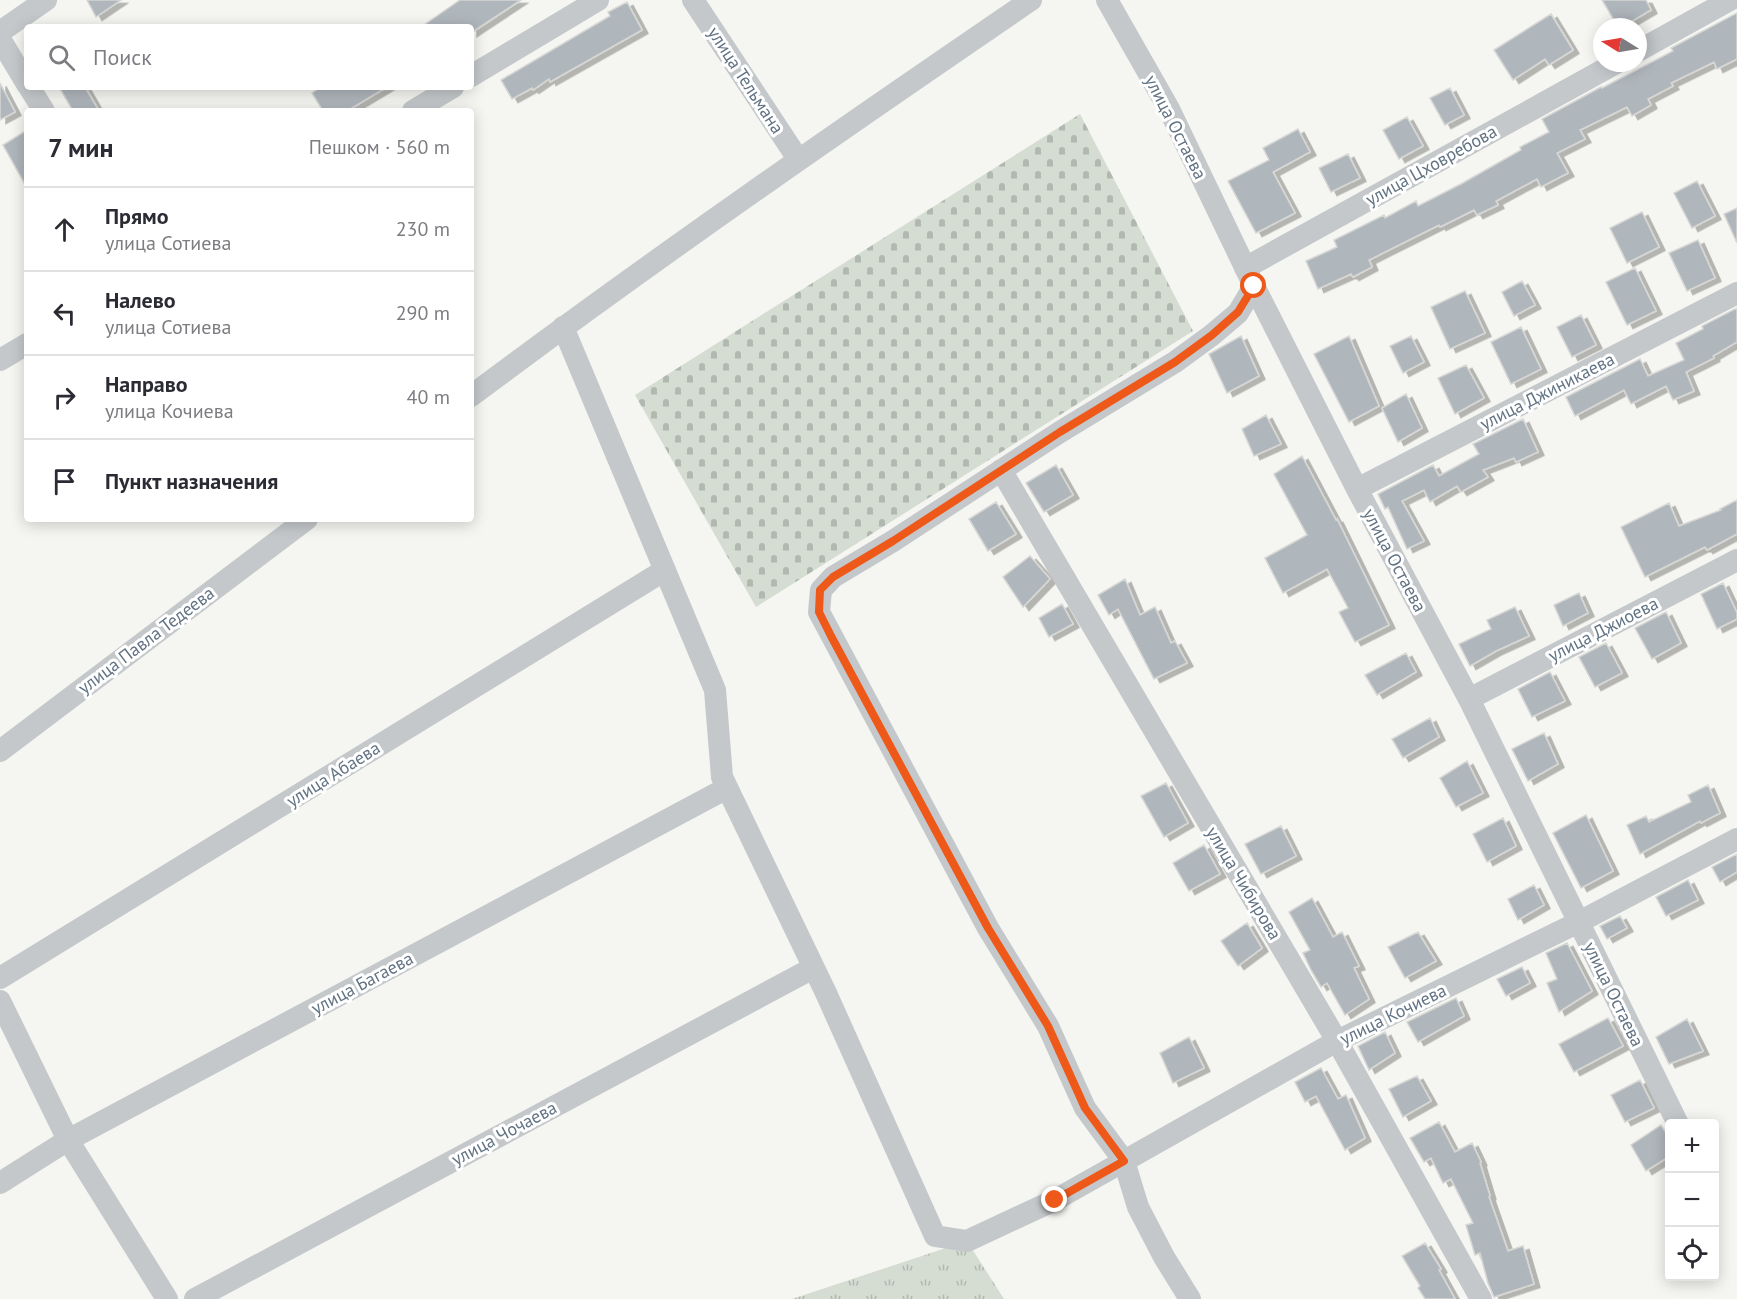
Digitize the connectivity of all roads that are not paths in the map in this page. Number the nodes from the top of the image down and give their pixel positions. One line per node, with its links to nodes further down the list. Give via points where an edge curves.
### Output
1 (46, 0): 7 (street)
2 (598, 0): 11 (street)
3 (693, 0): 17 (street, улица Тельмана)
4 (1031, 0): 17 (street)
5 (1107, 0): 18 (street, улица Остаева, via 1169,109)
6 (1730, 0): 9 (street)
7 (0, 32)
8 (0, 39): 12 (street)
9 (1647, 46)
10 (1601, 72): 18 (street, улица Цховребова)
11 (474, 74)
12 (24, 78)
13 (31, 90): 15 (street)
14 (448, 90): 16 (street)
15 (42, 108)
16 (418, 108)
17 (798, 159): 20 (street)
18 (1250, 277): 24 (street, via 1238,312 1203,342); 25 (street, улица Остаева)
19 (1737, 293): 25 (street, улица Джиникаева)
20 (563, 327): 23 (street); 28 (street)
21 (24, 346): 22 (street)
22 (0, 360)
23 (474, 394)
24 (1001, 470): 37 (street, улица Чибирова); 40 (street, via 833,577 820,590 819,612 988,928 1048,1026 1085,1108)
25 (1358, 489): 29 (street, улица Остаева)
26 (295, 523): 30 (street, улица Павла Тедеева)
27 (1737, 560): 29 (street, улица Джиоева)
28 (665, 570): 31 (street, via 715,690 722,777); 35 (street, улица Абаева)
29 (1469, 699): 33 (street, улица Остаева)
30 (0, 751)
31 (727, 788): 34 (street); 39 (street, улица Багаева)
32 (1737, 839): 33 (street, улица Кочиева)
33 (1579, 922): 37 (street, улица Кочиева); 38 (street, улица Остаева)
34 (813, 968): 40 (street, улица Кочиева, via 935,1236 967,1241 1055,1200); 43 (street, улица Чочаева)
35 (0, 978)
36 (0, 1001): 39 (street)
37 (1337, 1041): 40 (street, улица Кочиева); 45 (street, улица Чибирова)
38 (1676, 1119)
39 (68, 1140): 41 (street, улица Багаева); 42 (street)
40 (1124, 1161): 44 (street, via 1138,1207)
41 (0, 1184)
42 (167, 1299)
43 (195, 1299)
44 (1190, 1299)
45 (1481, 1299)

